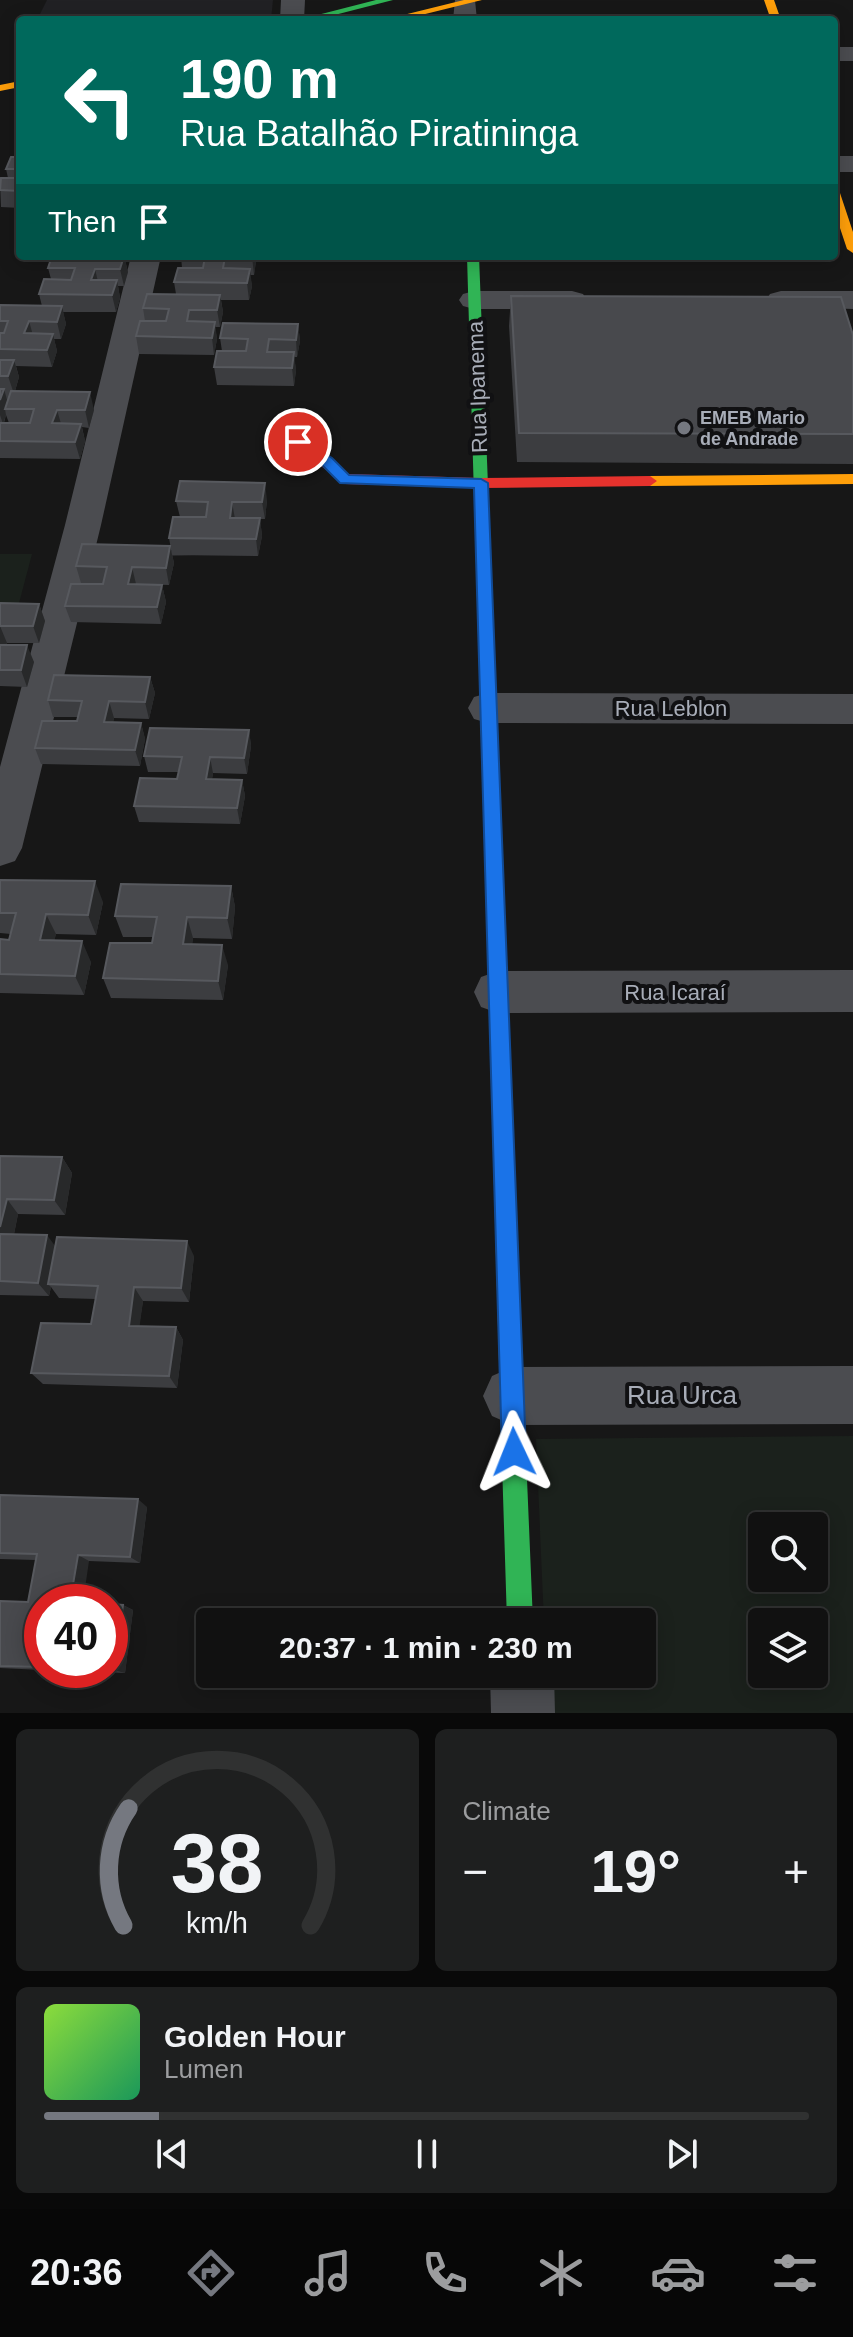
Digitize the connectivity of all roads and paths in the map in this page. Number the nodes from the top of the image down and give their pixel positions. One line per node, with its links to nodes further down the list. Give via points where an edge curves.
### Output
1 (388, 0): 3 (street)
2 (469, 8): 4 (street)
3 (320, 16)
4 (415, 16)
5 (838, 205): 6 (street)
6 (853, 249)
7 (145, 260): 18 (street)
8 (473, 260): 9 (street, Rua Ipanema)
9 (474, 300): 10 (street); 15 (street, Rua Ipanema)
10 (601, 300)
11 (758, 300): 12 (street)
12 (853, 300)
13 (298, 442): 15 (street, via 345,479)
14 (853, 479): 15 (street)
15 (481, 483): 16 (street, Rua Ipanema)
16 (488, 708): 17 (street, Rua Leblon); 20 (street, Rua Ipanema)
17 (853, 709)
18 (0, 848)
19 (853, 991): 20 (street, Rua Icaraí)
20 (498, 992): 22 (street, Rua Ipanema)
21 (853, 1395): 22 (street, Rua Urca)
22 (512, 1396): 23 (street, Rua Ipanema)
23 (520, 1608)
24 (522, 1688): 25 (street)
25 (523, 1713)

